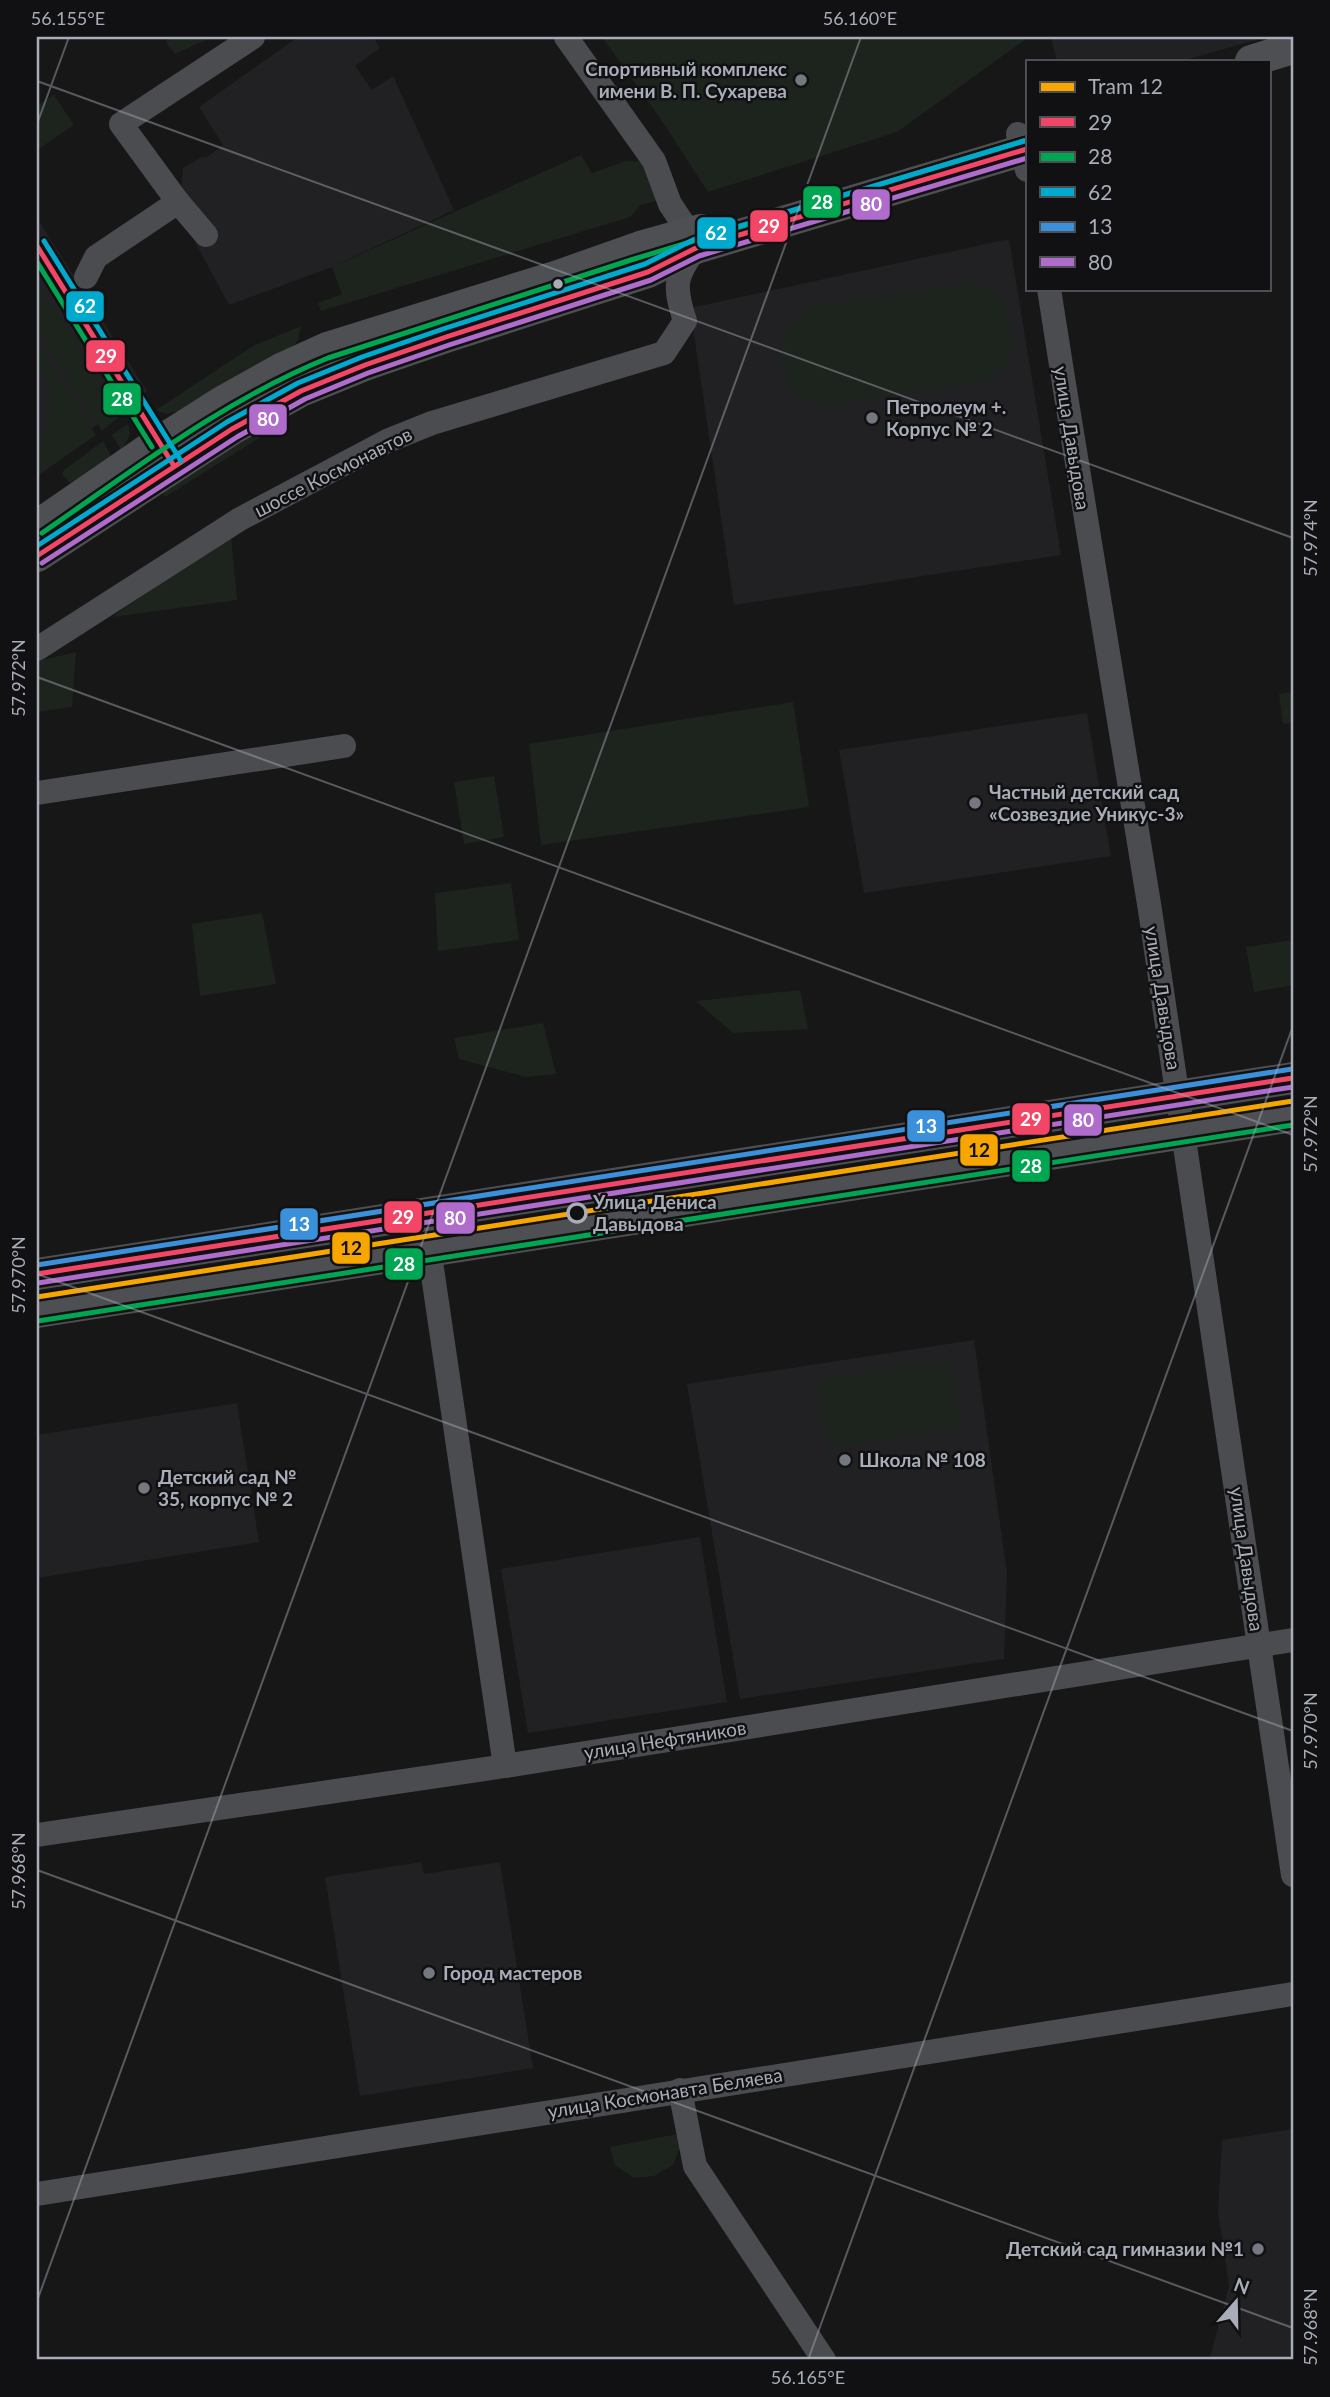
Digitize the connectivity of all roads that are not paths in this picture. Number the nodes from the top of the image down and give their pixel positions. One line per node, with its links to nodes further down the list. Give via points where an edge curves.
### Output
1 (253, 37): 8 (street, via 121,124)
2 (566, 37): 10 (street, via 654,160 670,204)
3 (1293, 48): 4 (main road)
4 (1254, 60)
5 (1293, 67): 6 (main road)
6 (1270, 74)
7 (1025, 147): 10 (main road)
8 (178, 202): 9 (street); 11 (street, via 96,257)
9 (206, 234)
10 (693, 241): 13 (main road, via 640,247 327,348 222,402); 14 (main road, via 648,272 446,337 301,391 232,429); 15 (street, шоссе Космонавтов, via 677,293 685,321 664,353 432,423 387,441 240,519)
11 (86, 277)
12 (1049, 290): 19 (street, улица Давыдова)
13 (37, 526)
14 (37, 556)
15 (37, 649)
16 (344, 746): 17 (street)
17 (37, 793)
18 (1293, 1078): 19 (main road)
19 (1178, 1096): 21 (street, улица Давыдова); 22 (main road)
20 (1293, 1116): 21 (main road)
21 (1184, 1133): 23 (main road); 27 (street, улица Давыдова)
22 (424, 1214): 23 (street); 24 (main road)
23 (430, 1251): 25 (main road); 28 (street)
24 (37, 1275)
25 (37, 1312)
26 (1293, 1640): 27 (street, улица Нефтяников)
27 (1260, 1645): 28 (street, улица Нефтяников); 30 (street, улица Давыдова)
28 (505, 1766): 29 (street, улица Нефтяников)
29 (37, 1835)
30 (1293, 1875)
31 (1293, 1994): 32 (street, улица Космонавта Беляева)
32 (680, 2090): 33 (street, улица Космонавта Беляева); 34 (street, via 695,2166)
33 (39, 2190)
34 (824, 2360)

